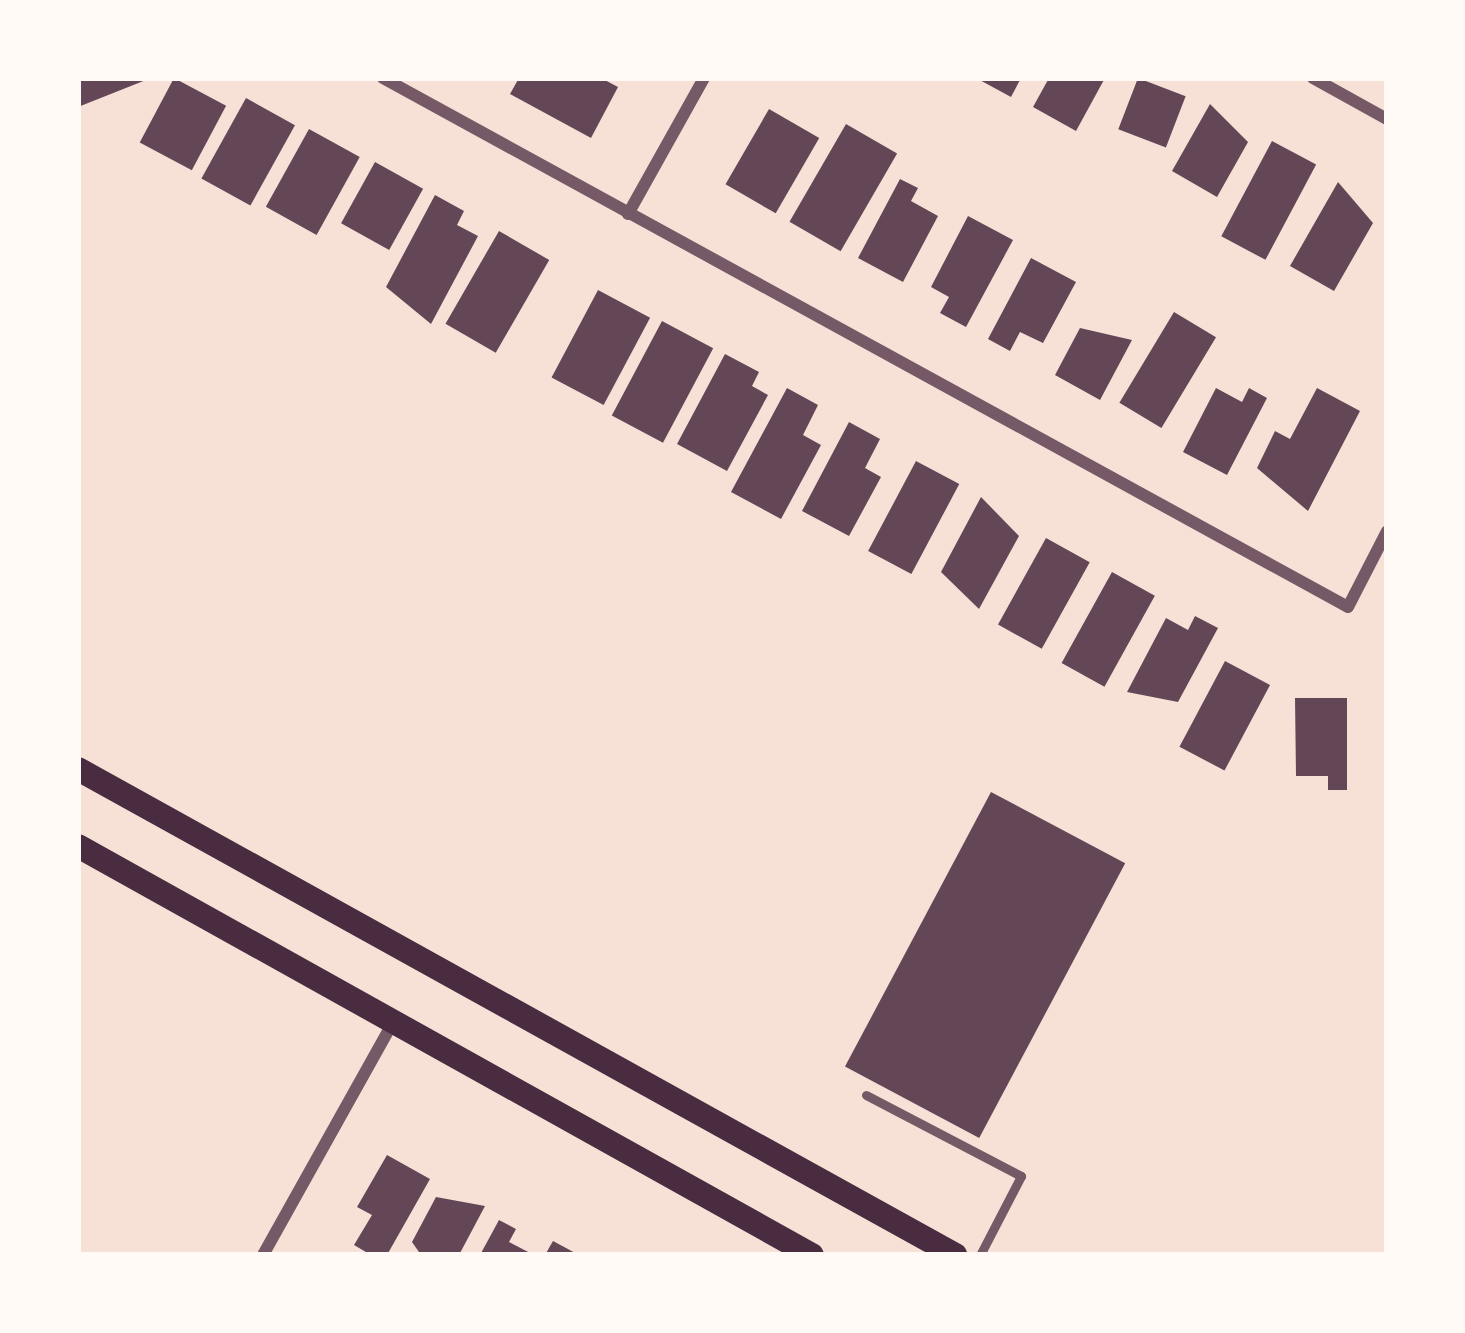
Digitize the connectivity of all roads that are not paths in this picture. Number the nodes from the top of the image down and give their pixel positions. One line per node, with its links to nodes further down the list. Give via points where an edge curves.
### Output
1 (383, 78): 5 (street)
2 (704, 78): 5 (street)
3 (1313, 78): 4 (street)
4 (1387, 118)
5 (628, 214): 6 (street, via 1348,607)
6 (1387, 531)
7 (78, 769): 13 (main road)
8 (78, 846): 9 (main road)
9 (393, 1022): 11 (street); 12 (main road)
10 (866, 1095): 14 (lane, via 1021,1176)
11 (263, 1255)
12 (812, 1255)
13 (956, 1255)
14 (980, 1255)

